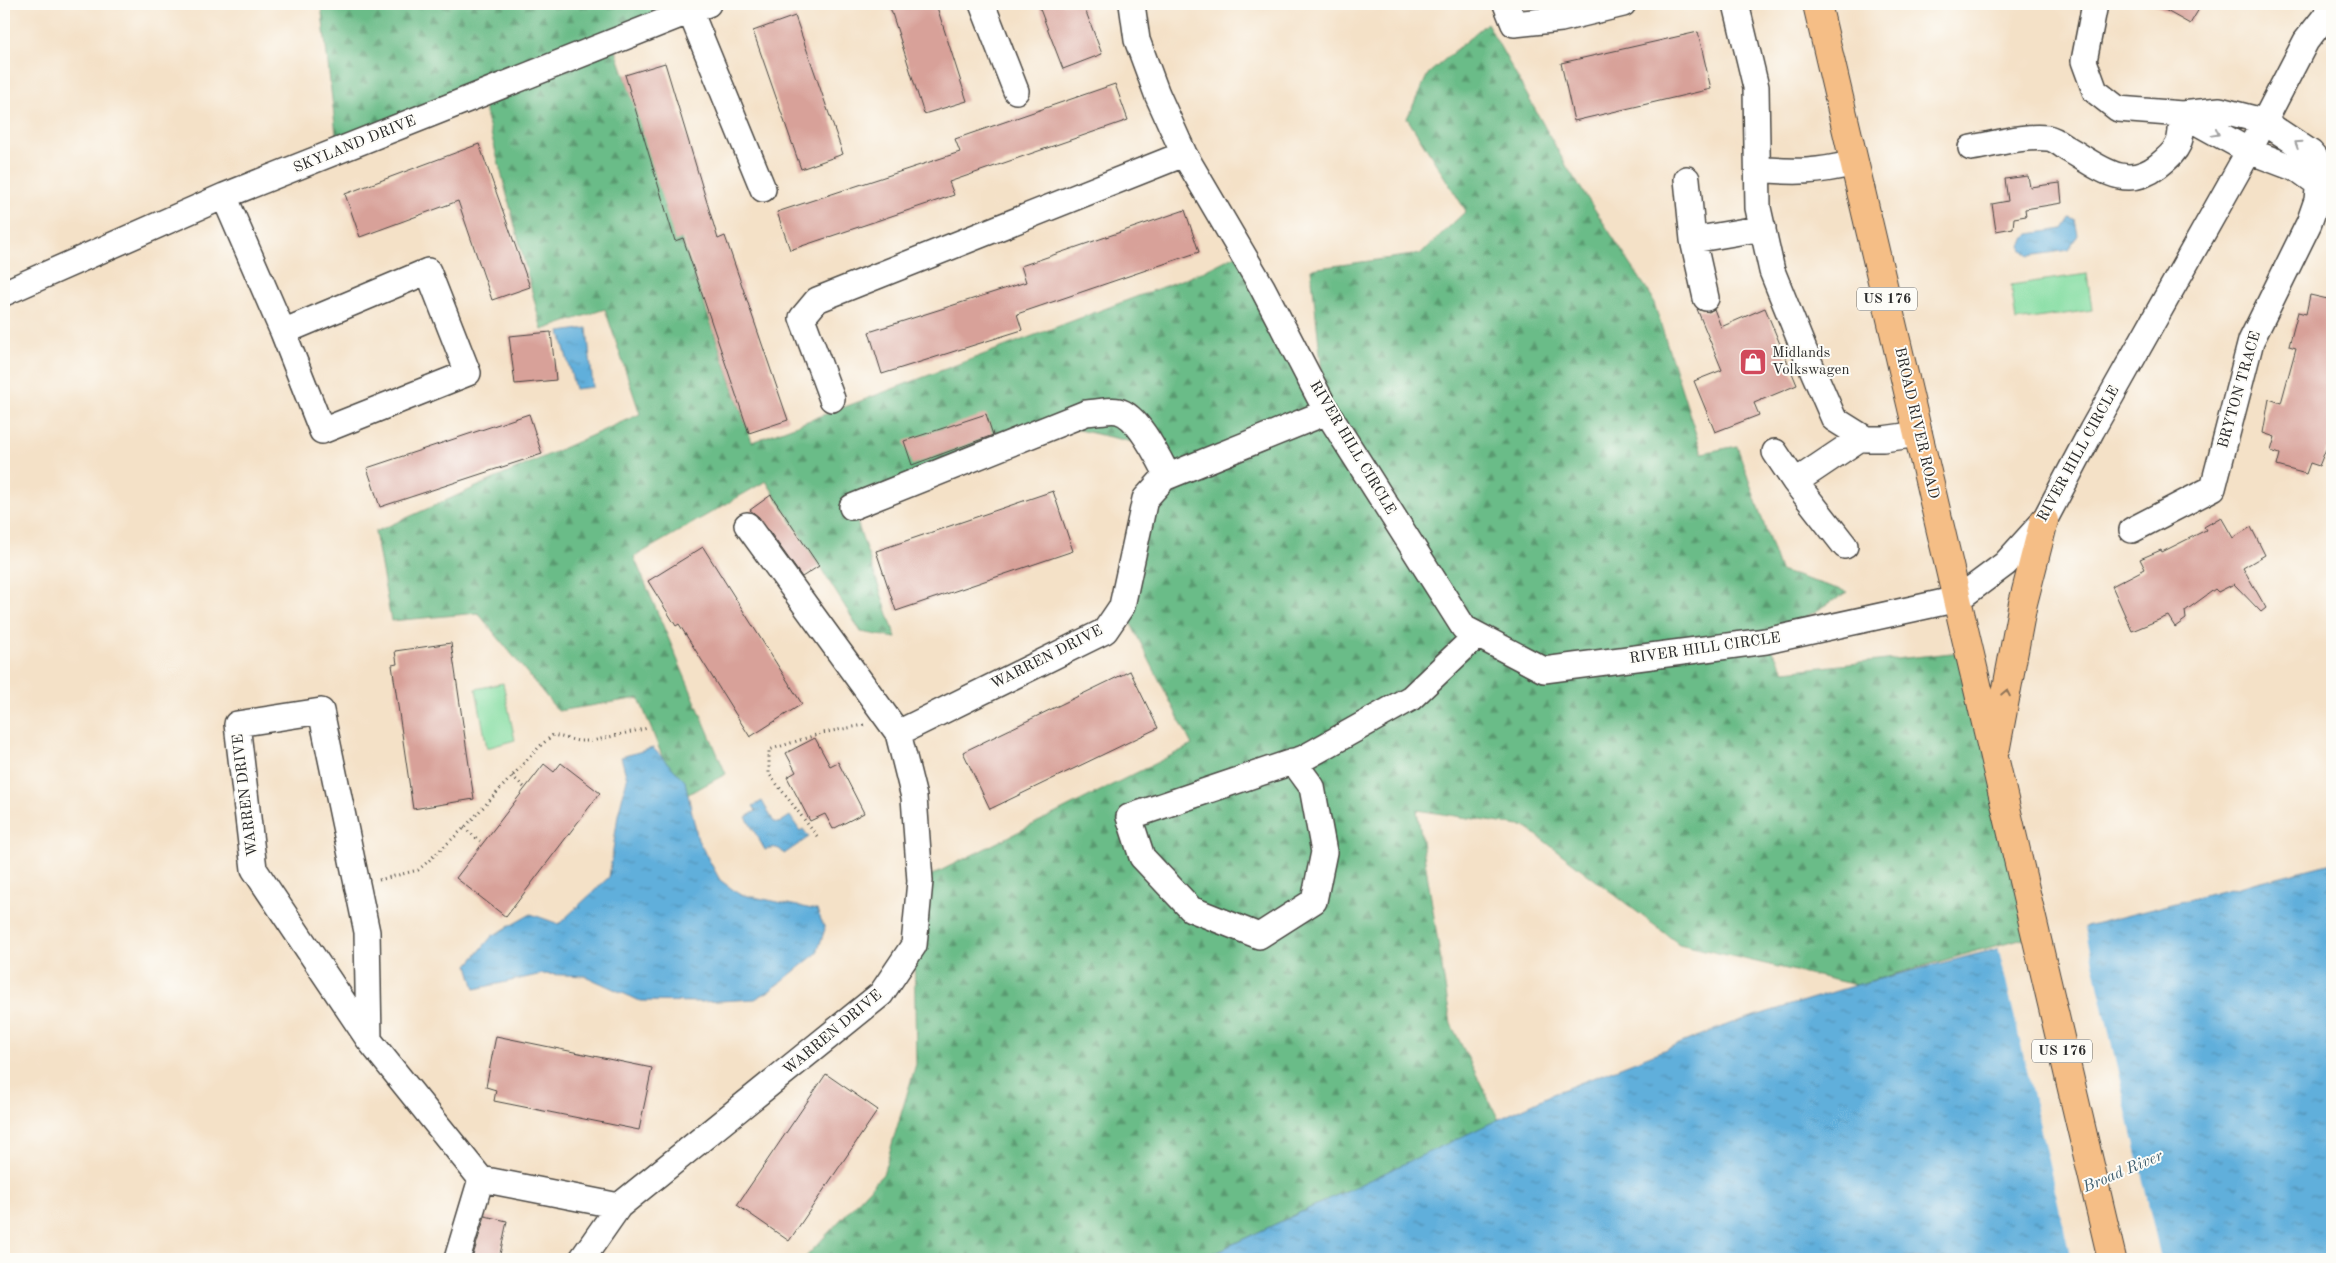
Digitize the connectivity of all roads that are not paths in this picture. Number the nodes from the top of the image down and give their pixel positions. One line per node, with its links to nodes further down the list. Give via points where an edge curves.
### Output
1 (982, 4): 10 (street)
2 (1132, 4): 15 (street, RIVER HILL CIRCLE, via 1137,40)
3 (1506, 4): 4 (street, via 1514,24 1561,19)
4 (1623, 4)
5 (1736, 4): 17 (street, via 1756,87)
6 (1817, 4): 16 (main road, BROAD RIVER ROAD / US 176)
7 (2095, 4): 11 (street, BRYTON TRACE, via 2084,61 2095,91 2118,109)
8 (699, 7): 20 (street); 21 (street, SKYLAND DRIVE)
9 (2332, 8): 12 (street, RIVER HILL CIRCLE, via 2306,42)
10 (1016, 91)
11 (2182, 114): 12 (street, BRYTON TRACE, via 2220,110); 13 (street, via 2181,142 2166,160 2146,175 2135,178 2113,174 2050,138); 14 (street, BRYTON TRACE, one-way to 14)
12 (2263, 122): 14 (street, RIVER HILL CIRCLE); 19 (street, BRYTON TRACE, one-way to 12, via 2320,169 2311,153)
13 (1972, 148)
14 (2249, 151): 19 (street, BRYTON TRACE, via 2298,170); 35 (street, RIVER HILL CIRCLE)
15 (1184, 154): 27 (street, via 817,300 802,318); 28 (street, RIVER HILL CIRCLE, via 1262,287)
16 (1855, 163): 17 (street, via 1797,173); 29 (main road, BROAD RIVER ROAD / US 176)
17 (1758, 169): 22 (street, via 1758,208)
18 (1687, 179): 23 (street)
19 (2317, 183): 37 (street, BRYTON TRACE, via 2318,200 2309,224 2251,341 2213,488)
20 (763, 189)
21 (224, 196): 24 (street, SKYLAND DRIVE); 26 (street)
22 (1762, 228): 23 (street); 30 (street, via 1772,271 1834,419)
23 (1693, 240): 25 (street)
24 (4, 293)
25 (1706, 298)
26 (283, 332): 26 (street, via 322,432 468,373 428,271)
27 (832, 399)
28 (1327, 412): 32 (street, WARREN DRIVE); 40 (street, RIVER HILL CIRCLE, via 1464,628)
29 (1919, 434): 30 (street, via 1883,439); 39 (main road, BROAD RIVER ROAD / US 176)
30 (1862, 437): 33 (street)
31 (1775, 452): 33 (street)
32 (1168, 476): 34 (street, via 1135,422 1119,411 1086,413); 41 (street, WARREN DRIVE, via 1145,499 1122,606 1105,631)
33 (1795, 482): 38 (street)
34 (852, 507)
35 (2044, 521): 39 (street, RIVER HILL CIRCLE, via 2005,564); 42 (main road, one-way to 35, via 2023,603)
36 (747, 525): 41 (street, WARREN DRIVE)
37 (2132, 530)
38 (1845, 546)
39 (1958, 599): 40 (street, RIVER HILL CIRCLE, via 1766,641 1544,670); 42 (main road, BROAD RIVER ROAD / US 176)
40 (1478, 635): 43 (street, via 1411,698 1304,758)
41 (893, 727): 46 (street, WARREN DRIVE, via 914,797 920,881 914,945 881,994)
42 (1994, 758): 49 (main road, BROAD RIVER ROAD / US 176)
43 (1293, 761): 43 (street, via 1130,817 1142,857 1191,909 1259,936 1314,901 1324,852 1312,787)
44 (368, 1040): 44 (street, WARREN DRIVE, via 367,932 321,711 237,724 254,869); 45 (street, WARREN DRIVE)
45 (481, 1179): 46 (street); 47 (street)
46 (619, 1206): 48 (street, WARREN DRIVE)
47 (457, 1259)
48 (582, 1259)
49 (2112, 1259)

